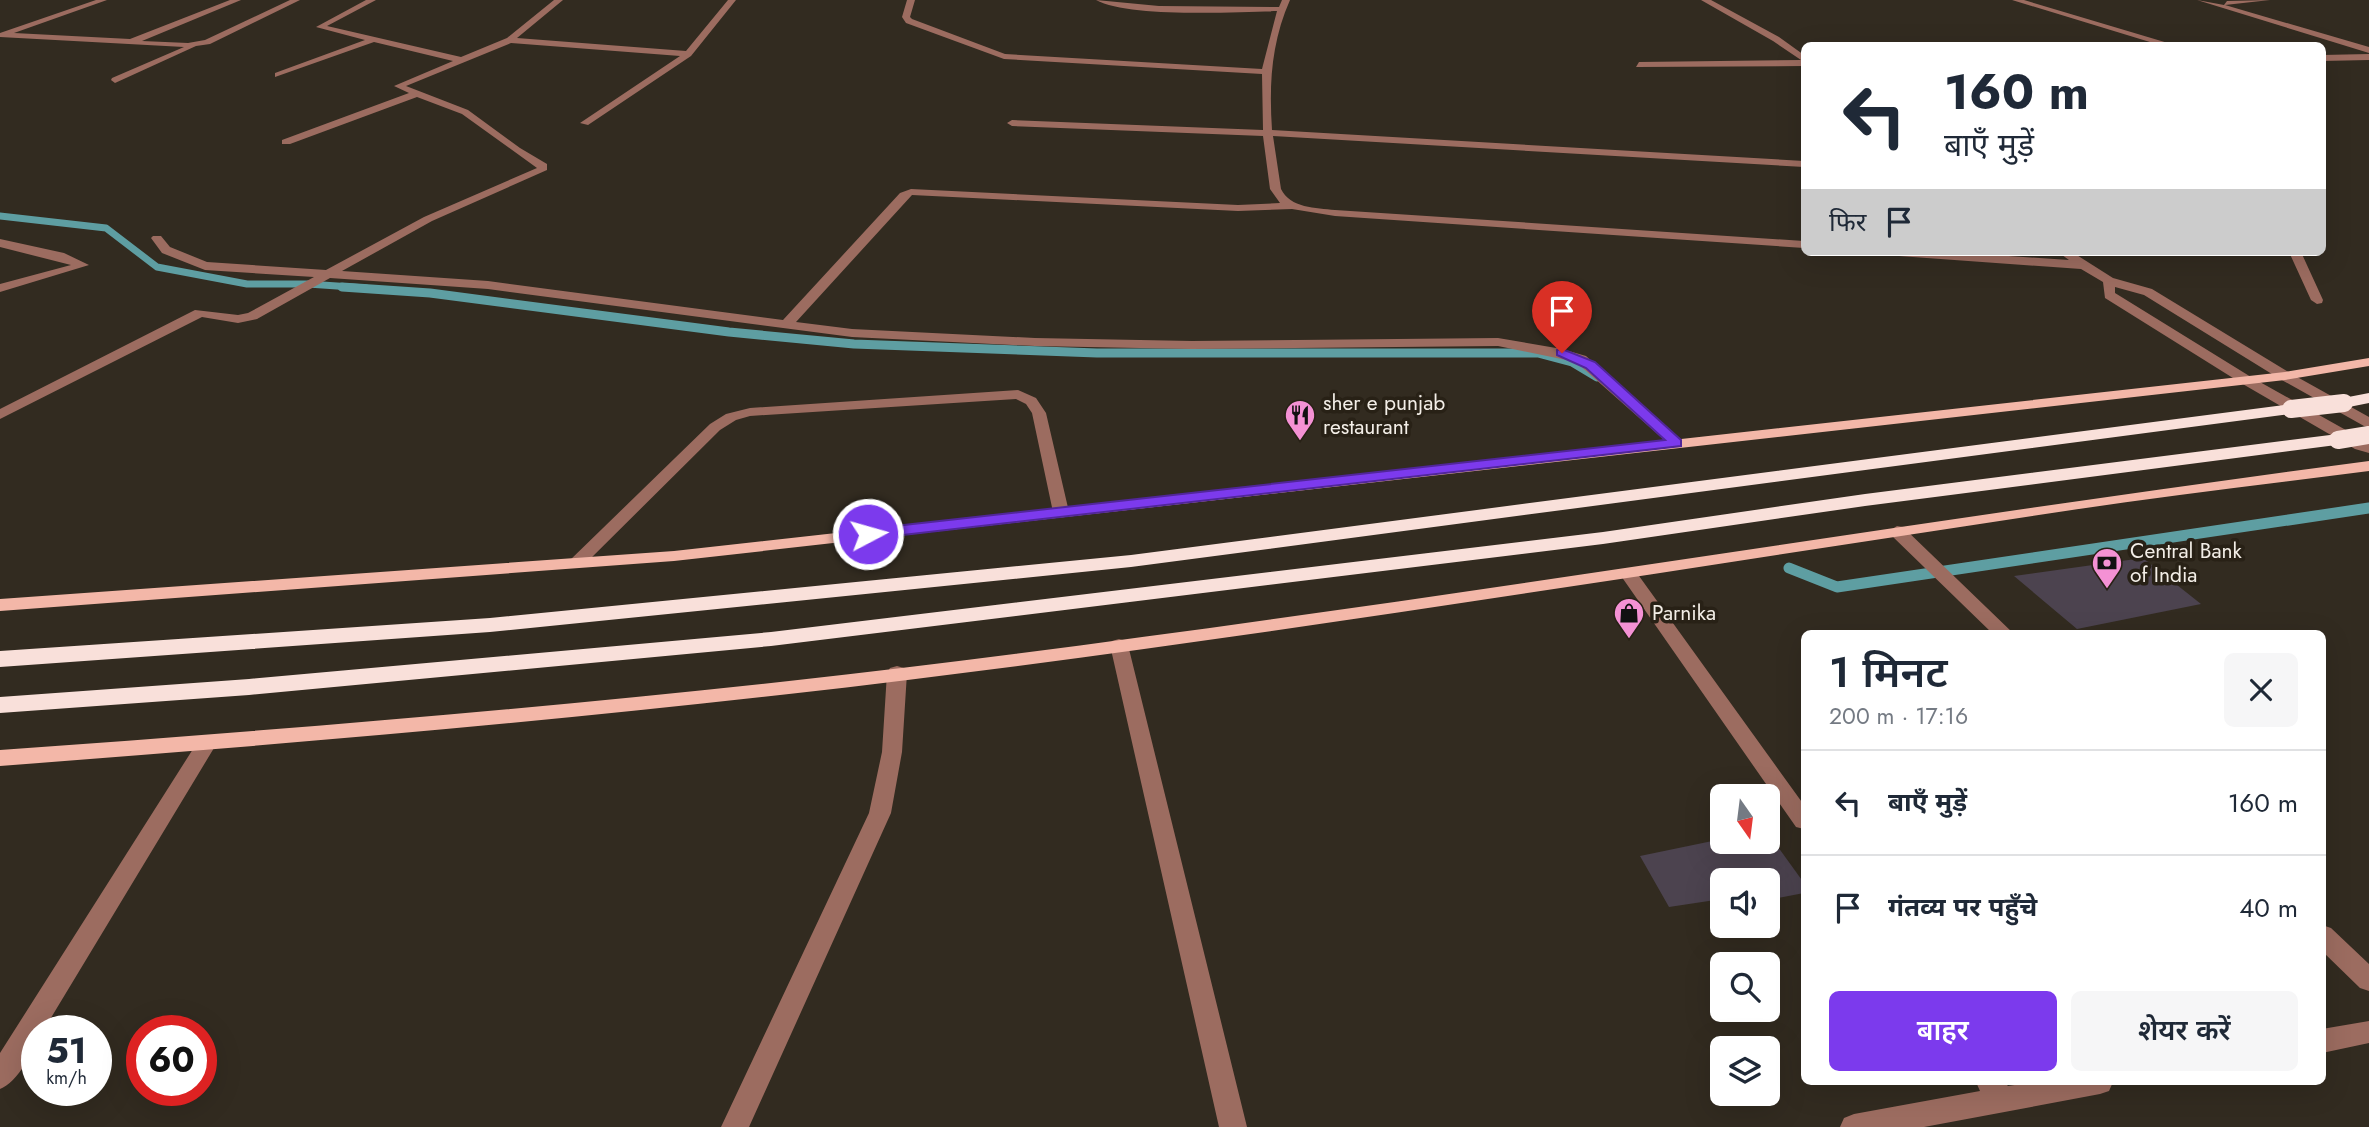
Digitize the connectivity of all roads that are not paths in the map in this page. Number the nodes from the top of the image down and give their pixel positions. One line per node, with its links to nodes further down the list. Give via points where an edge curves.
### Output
1 (103, 0): 15 (street)
2 (237, 0): 18 (street)
3 (296, 0): 20 (street)
4 (372, 0): 16 (street, via 320,27)
5 (559, 0): 17 (street)
6 (732, 0): 22 (street)
7 (911, 0): 29 (street, via 909,21 1004,55)
8 (1100, 0): 14 (street, via 1151,7)
9 (1705, 0): 25 (street, via 1776,39)
10 (2015, 0): 19 (street)
11 (2201, 0): 13 (street)
12 (2266, 0): 13 (street)
13 (2213, 4): 21 (street)
14 (1284, 5): 29 (street)
15 (0, 35): 18 (street)
16 (372, 40): 26 (street); 30 (street)
17 (510, 40): 22 (street); 26 (street)
18 (131, 42): 20 (street)
19 (2160, 42)
20 (198, 44): 31 (street)
21 (2369, 47)
22 (688, 54): 33 (street)
23 (2369, 57): 24 (street)
24 (2326, 58)
25 (1801, 59)
26 (461, 60): 32 (street, via 398,86)
27 (1801, 61): 28 (street)
28 (1639, 65)
29 (1266, 72): 35 (street)
30 (278, 75)
31 (115, 80)
32 (419, 93): 36 (street); 46 (street, via 465,112 544,168 428,219)
33 (585, 122)
34 (1012, 123): 35 (street)
35 (1268, 133): 37 (street); 38 (street, via 1273,189)
36 (286, 142)
37 (1801, 164)
38 (1293, 206): 41 (street, via 1335,213); 50 (street, via 1238,208 911,192)
39 (157, 239): 46 (street, via 166,250 205,266)
40 (0, 243): 48 (street, via 83,265)
41 (1801, 246)
42 (1955, 256): 45 (street)
43 (2070, 256): 45 (street)
44 (2297, 256): 49 (street)
45 (2082, 265): 47 (street)
46 (326, 274): 50 (street, via 488,285); 55 (street, via 246,318 200,313)
47 (2109, 281): 52 (street, via 2148,292); 53 (street, via 2109,295)
48 (0, 288)
49 (2317, 300)
50 (787, 324): 58 (street, via 1035,342 1498,342 1581,359)
51 (2369, 362): 52 (main road)
52 (2285, 376): 53 (main road); 56 (street)
53 (2246, 380): 58 (main road); 59 (street)
54 (2369, 398): 68 (highway, bridge, via 1130,561 490,625)
55 (0, 415)
56 (2369, 423)
57 (2369, 435): 70 (highway, bridge, via 1603,538 757,640)
58 (1676, 443): 61 (main road)
59 (2369, 448)
60 (2369, 466): 62 (main road)
61 (1061, 512): 63 (main road); 63 (street, via 1039,413 1031,401 1018,394 750,412 715,427)
62 (1897, 531): 64 (main road); 66 (street)
63 (576, 563): 65 (main road)
64 (1628, 573): 67 (main road); 73 (street)
65 (0, 605)
66 (2001, 630)
67 (1119, 645): 69 (main road); 82 (street)
68 (0, 659)
69 (897, 673): 71 (main road, via 353,732); 81 (street, via 892,752 880,813)
70 (0, 705)
71 (207, 743): 72 (main road); 78 (street)
72 (0, 758)
73 (1801, 817)
74 (2326, 939): 75 (street)
75 (2369, 980)
76 (2369, 1032): 77 (street)
77 (2326, 1040)
78 (0, 1077)
79 (2065, 1085): 80 (street)
80 (1995, 1091): 83 (street)
81 (735, 1127)
82 (1233, 1127)
83 (1854, 1127)

